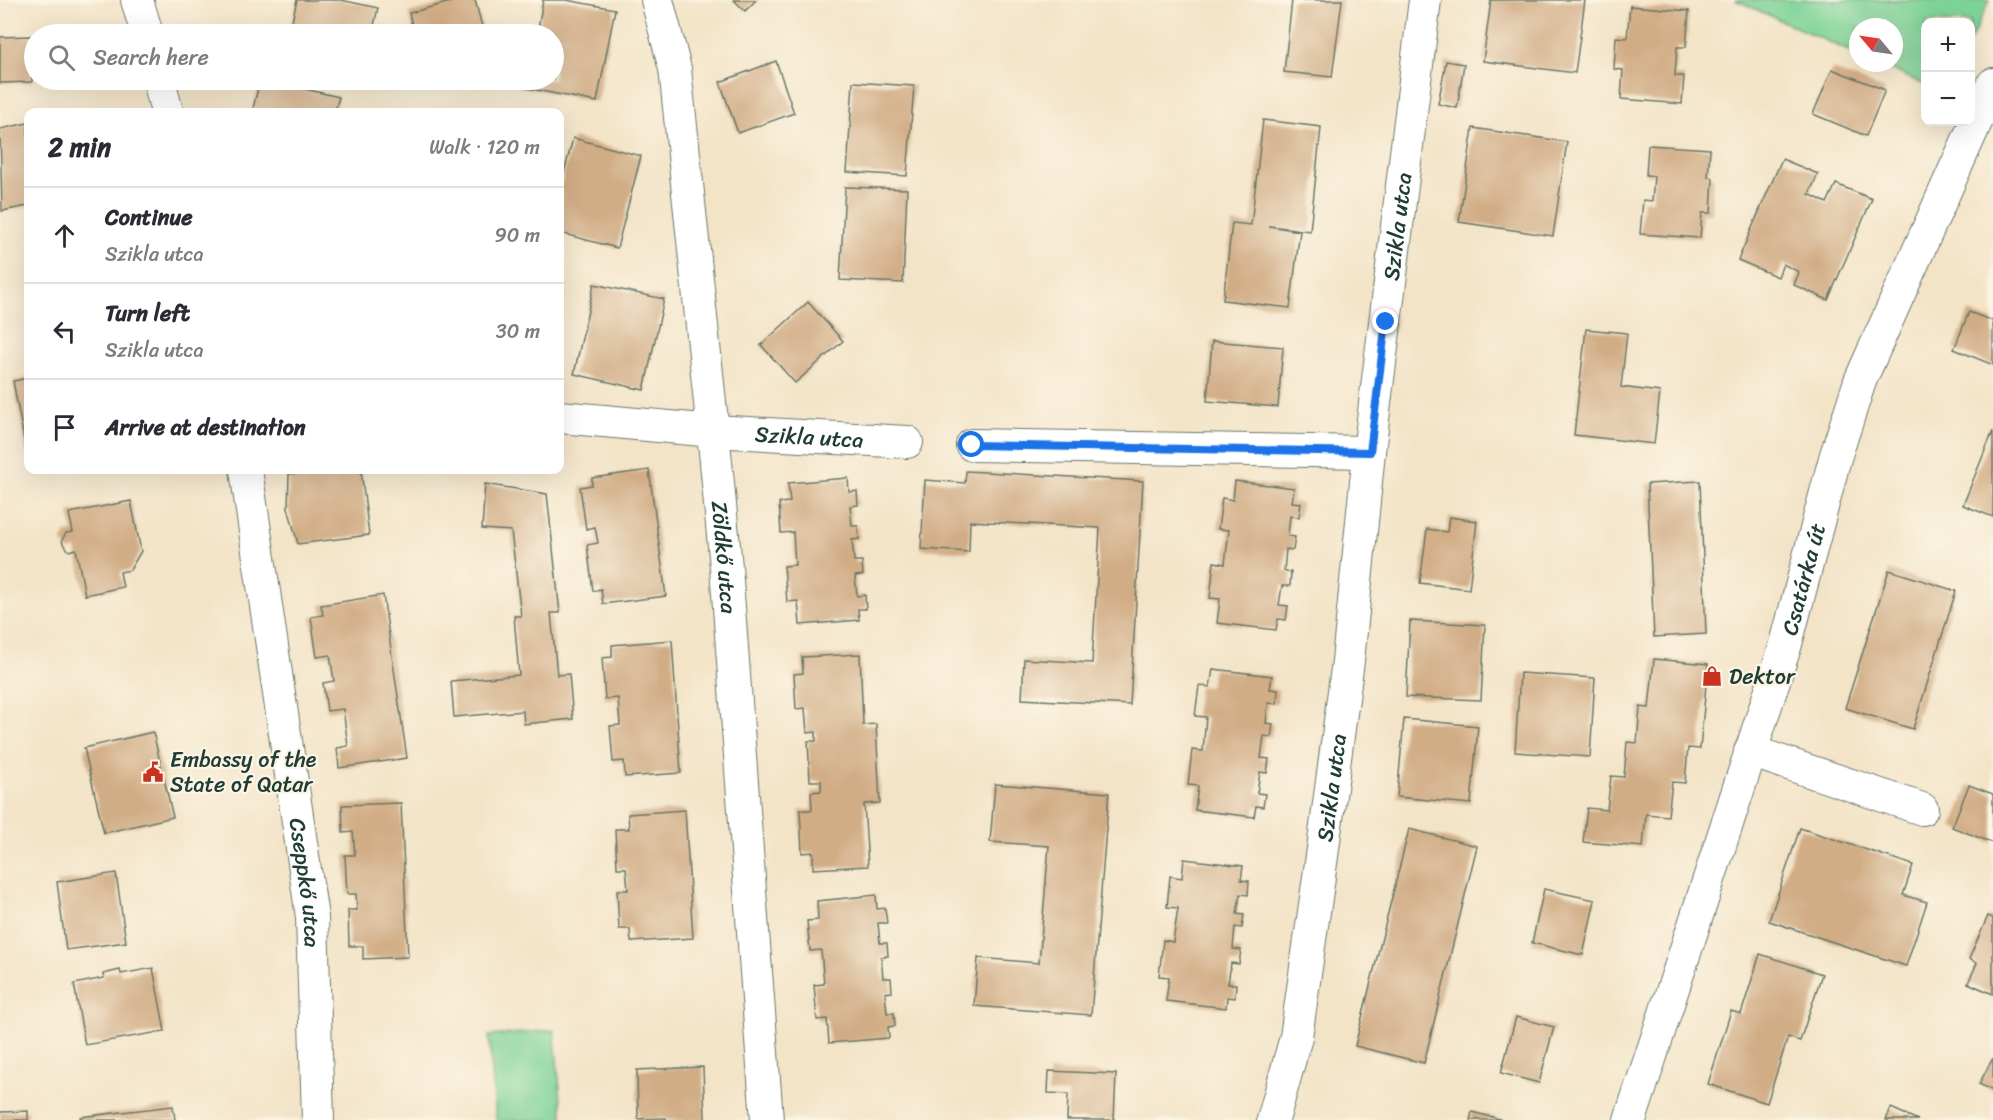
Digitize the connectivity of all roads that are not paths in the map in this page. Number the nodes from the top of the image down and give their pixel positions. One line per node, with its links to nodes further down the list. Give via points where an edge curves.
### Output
1 (137, 0): 4 (street)
2 (657, 0): 9 (street, Zöldkő utca, via 675,69)
3 (1425, 0): 12 (street, Szikla utca)
4 (144, 24)
5 (1993, 84): 14 (street, Csatárka út, via 1860,381 1785,644)
6 (162, 90): 7 (street)
7 (166, 108)
8 (564, 417): 9 (street, Szikla utca)
9 (713, 430): 10 (street, Szikla utca); 17 (street, Zöldkő utca)
10 (907, 442)
11 (972, 445): 12 (street)
12 (1370, 452): 18 (street, Szikla utca, via 1348,661 1301,1003 1296,1037)
13 (247, 474): 16 (street, Cseppkő utca, via 312,917)
14 (1750, 751): 15 (street); 19 (street, Csatárka út)
15 (1922, 809)
16 (318, 1120)
17 (767, 1120)
18 (1273, 1120)
19 (1630, 1120)

